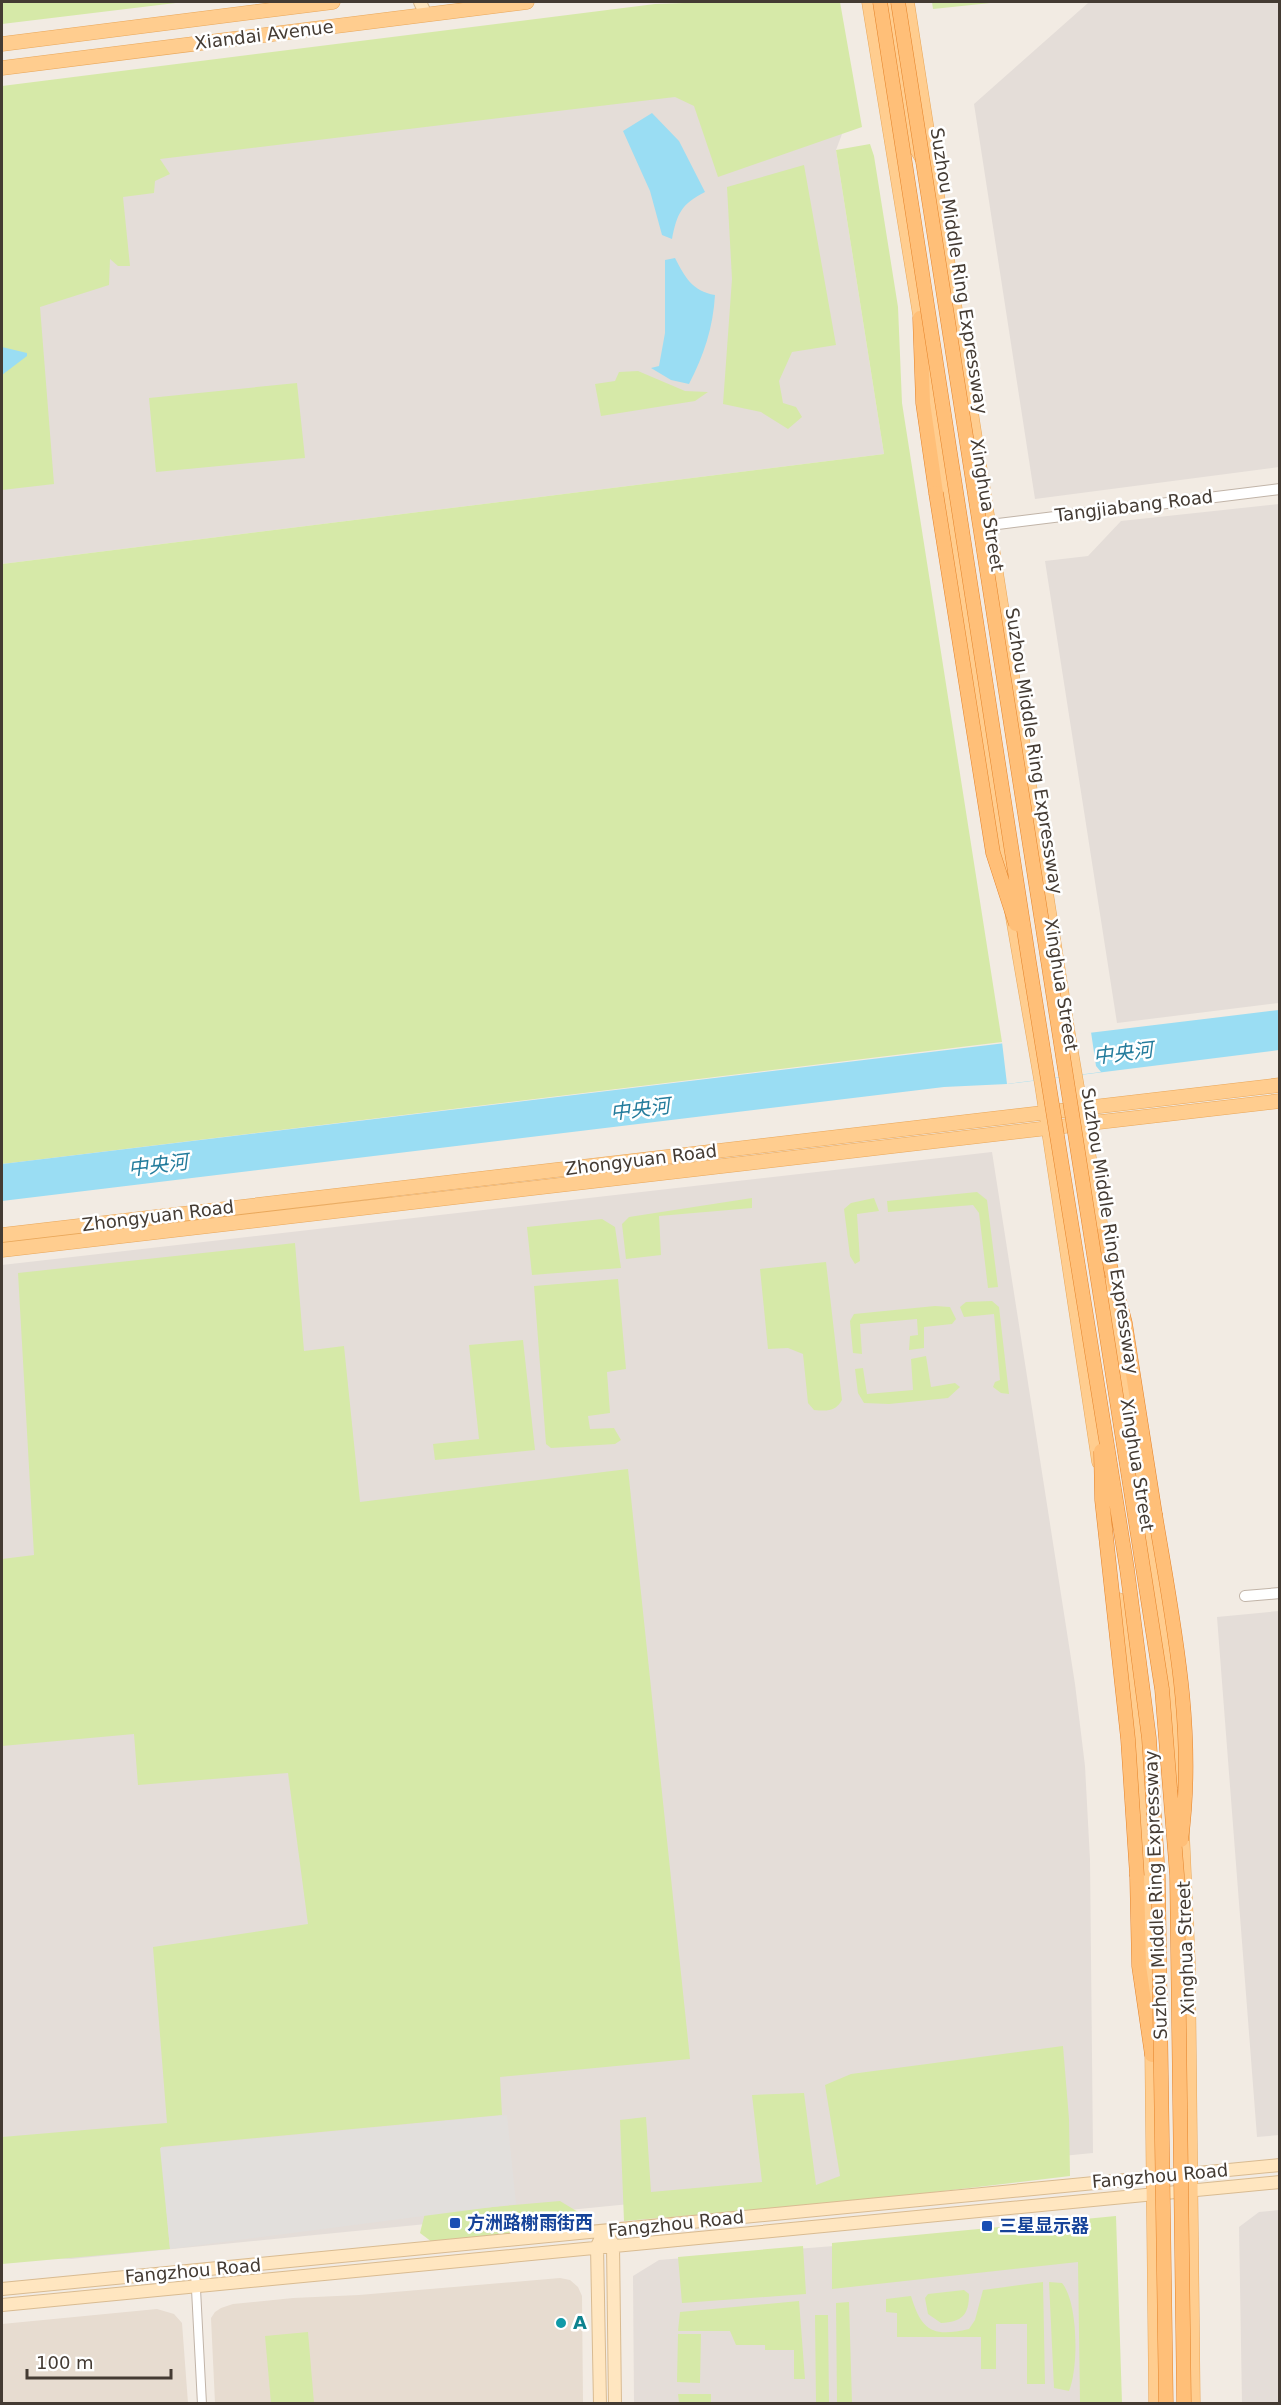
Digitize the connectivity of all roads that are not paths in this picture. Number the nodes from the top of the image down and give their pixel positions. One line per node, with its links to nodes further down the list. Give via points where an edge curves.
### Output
1 (333, 2): 10 (main road, Xiandai Avenue)
2 (420, 2): 8 (main road)
3 (527, 2): 8 (main road, Xiandai Avenue)
4 (869, 2): 14 (main road, Xinghua Street)
5 (880, 2): 17 (highway, Suzhou Middle Ring Expressway, bridge)
6 (898, 2): 30 (highway, Suzhou Middle Ring Expressway, bridge, via 1144,1567 1167,1736)
7 (908, 2): 11 (main road, Xinghua Street)
8 (427, 8): 12 (main road, Xiandai Avenue)
9 (890, 9): 11 (main road); 13 (main road, via 910,138)
10 (2, 44)
11 (916, 58): 13 (main road, Xinghua Street)
12 (2, 68)
13 (936, 183): 16 (main road, Xinghua Street)
14 (920, 318): 17 (highway, bridge, via 923,403 993,853); 21 (main road, Xinghua Street, via 1001,850)
15 (1280, 489): 16 (street, Tangjiabang Road)
16 (990, 525): 20 (main road, Xinghua Street)
17 (1029, 962): 27 (highway, Suzhou Middle Ring Expressway, bridge)
18 (1280, 1085): 20 (main road, Zhongyuan Road)
19 (1280, 1101): 22 (main road, Zhongyuan Road)
20 (1080, 1108): 21 (main road, Zhongyuan Road); 22 (main road, Xinghua Street)
21 (1046, 1114): 23 (main road, Xinghua Street); 24 (main road, Zhongyuan Road)
22 (1083, 1123): 23 (main road, Zhongyuan Road); 25 (main road, Xinghua Street)
23 (1049, 1129): 26 (main road, Zhongyuan Road); 31 (main road, Xinghua Street, via 1137,1738)
24 (2, 1235)
25 (1102, 1235): 30 (highway, bridge, via 1125,1323 1178,1663 1187,1796); 33 (main road, Xinghua Street, via 1178,1736 1188,1962)
26 (2, 1250)
27 (1100, 1404): 31 (highway, bridge, via 1101,1500 1128,1739 1139,1966); 49 (highway, Suzhou Middle Ring Expressway, bridge, via 1127,1569 1154,1794)
28 (1280, 1593): 29 (street)
29 (1245, 1596)
30 (1177, 1875): 50 (highway, Suzhou Middle Ring Expressway, bridge)
31 (1152, 2055): 34 (main road, Xinghua Street)
32 (1280, 2165): 33 (main road, Fangzhou Road)
33 (1190, 2172): 34 (main road, Fangzhou Road); 36 (main road, Xinghua Street)
34 (1153, 2175): 37 (main road, Xinghua Street); 38 (main road, Fangzhou Road)
35 (1280, 2182): 36 (main road, Fangzhou Road)
36 (1190, 2191): 37 (main road, Fangzhou Road); 51 (main road, Xinghua Street)
37 (1153, 2194): 39 (main road, Fangzhou Road); 48 (main road, Xinghua Street)
38 (604, 2231): 39 (main road); 40 (main road); 41 (main road, Fangzhou Road)
39 (613, 2244): 40 (main road, Fangzhou Road); 47 (main road)
40 (597, 2246): 42 (main road, Fangzhou Road); 46 (main road)
41 (195, 2271): 42 (street); 43 (main road, Fangzhou Road)
42 (196, 2284): 44 (main road, Fangzhou Road); 45 (street)
43 (2, 2289)
44 (2, 2305)
45 (202, 2403)
46 (600, 2403)
47 (615, 2403)
48 (1156, 2403)
49 (1166, 2403)
50 (1184, 2403)
51 (1193, 2403)

